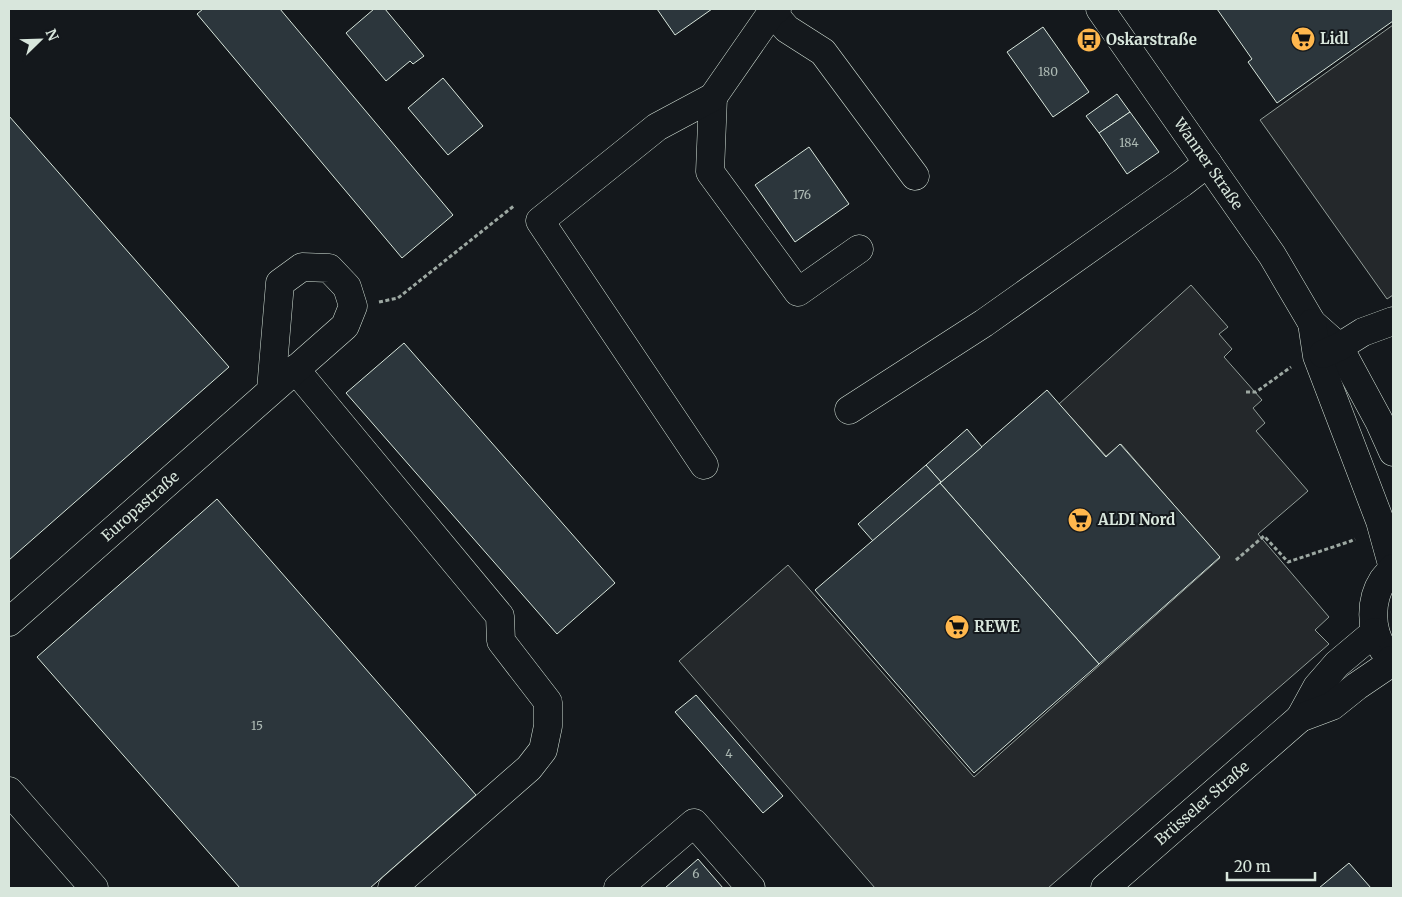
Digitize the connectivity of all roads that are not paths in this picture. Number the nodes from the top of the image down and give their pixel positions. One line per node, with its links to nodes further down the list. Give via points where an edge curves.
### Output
1 (1100, 9): 4 (street, Wanner Straße)
2 (775, 10): 3 (street); 5 (street, via 787,29 823,52)
3 (714, 97): 6 (street, via 710,172 798,292); 13 (street, via 657,126 540,220)
4 (1208, 163): 8 (street, Wanner Straße, via 1272,255); 11 (street, via 984,323)
5 (915, 176)
6 (859, 249)
7 (1393, 321): 8 (street, via 1363,332)
8 (1328, 352): 12 (street, Wanner Straße, via 1380,421); 14 (street, Wanner Straße)
9 (295, 369): 10 (street, Europastraße); 10 (street, Europastraße, via 345,326 353,306 347,287 330,268 302,267 280,282); 21 (street, via 500,616 501,641 548,702 543,750 529,768)
10 (271, 390): 15 (street, Europastraße)
11 (849, 410)
12 (1393, 452)
13 (704, 465)
14 (1393, 568): 16 (street, Wanner Straße, via 1375,598)
15 (9, 622)
16 (1375, 632): 17 (street, Wanner Straße); 18 (street, Brüsseler Straße, via 1337,664 1317,687)
17 (1392, 661): 18 (street, Brüsseler Straße, via 1332,706)
18 (1300, 718): 24 (street, Brüsseler Straße)
19 (9, 791): 20 (street)
20 (84, 885)
21 (392, 888)
22 (618, 888): 23 (street, via 694,823)
23 (750, 888)
24 (1105, 888)

